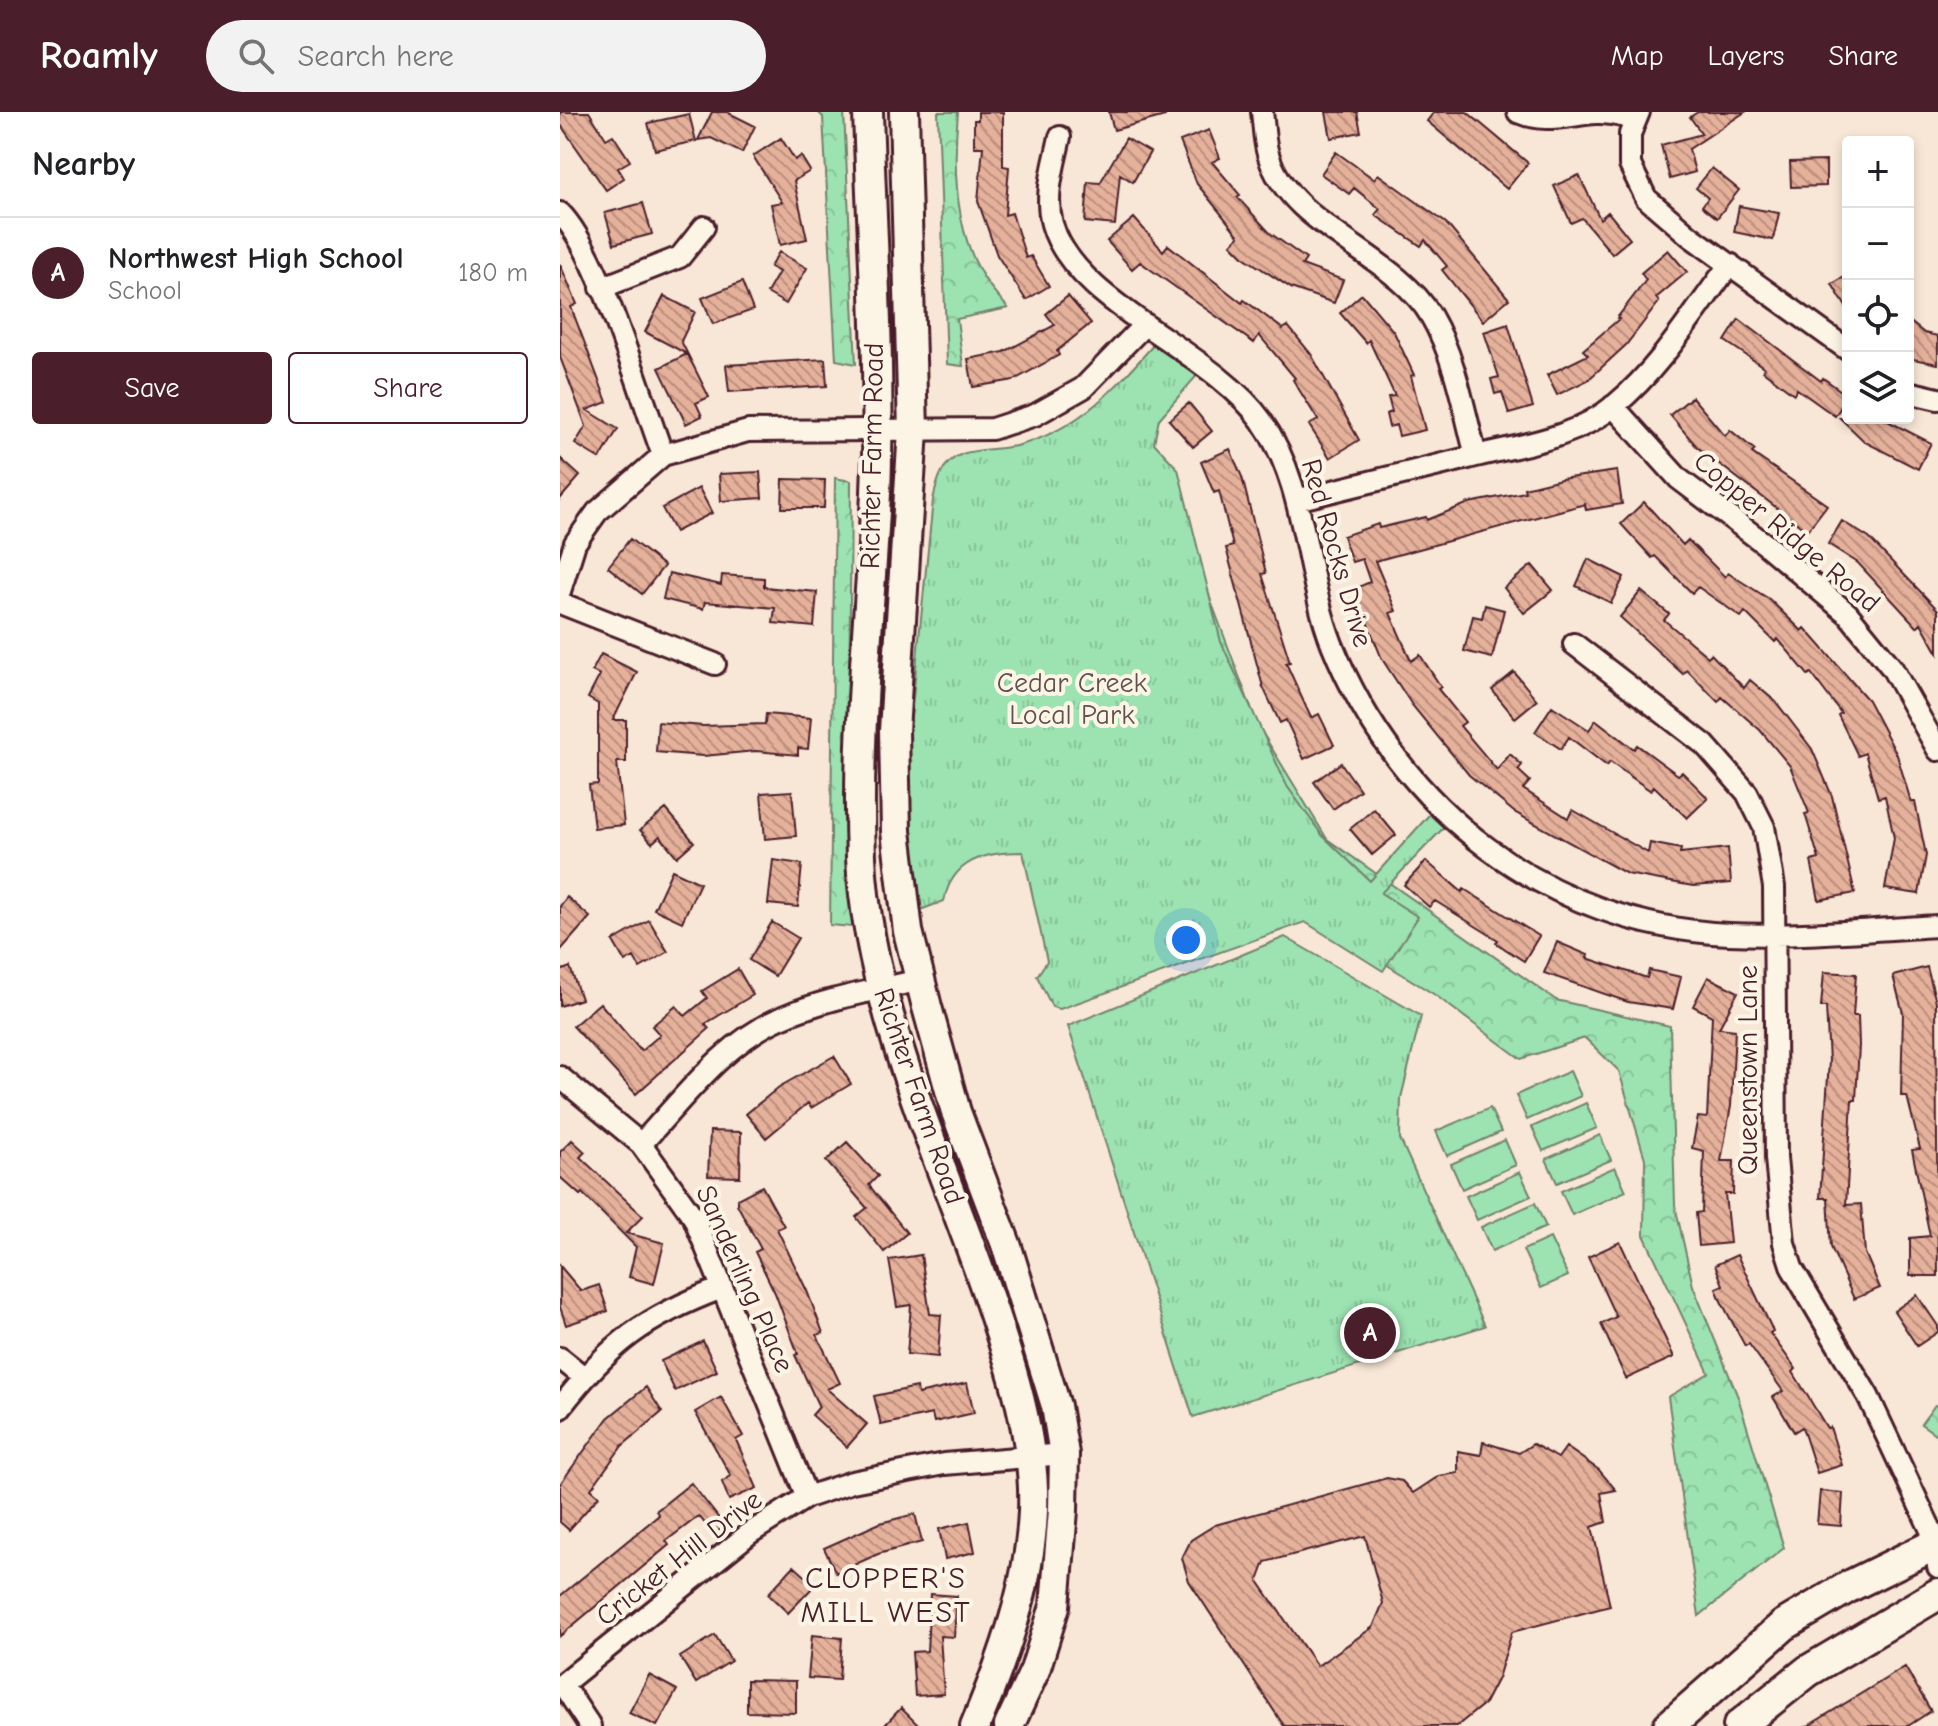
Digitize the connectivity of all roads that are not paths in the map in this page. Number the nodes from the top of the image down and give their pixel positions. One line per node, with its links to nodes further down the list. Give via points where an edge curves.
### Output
1 (868, 112): 16 (main road, Richter Farm Road)
2 (904, 112): 17 (main road, Richter Farm Road)
3 (1262, 112): 19 (street, via 1268,155 1292,195 1431,315)
4 (1518, 112): 5 (street, via 1553,119 1599,112)
5 (1637, 115): 9 (street, via 1630,134 1630,165 1646,198)
6 (1060, 137): 11 (street, Red Rocks Drive, via 1049,186 1053,226 1085,274)
7 (560, 213): 10 (street)
8 (704, 227): 10 (street, via 680,257)
9 (1730, 264): 12 (street); 15 (street, via 1659,358)
10 (601, 288): 18 (street)
11 (1145, 324): 17 (street, via 1083,388 1035,415 992,429); 20 (street, Red Rocks Drive, via 1206,365 1248,403 1278,452)
12 (1842, 346)
13 (1914, 393): 14 (street)
14 (1938, 399)
15 (1613, 406): 19 (street, via 1568,433); 25 (street, Copper Ridge Road, via 1679,479 1848,614 1892,668)
16 (877, 430): 17 (street); 18 (street, via 748,431); 29 (main road, Richter Farm Road, via 861,859)
17 (913, 430): 28 (main road, Richter Farm Road, via 894,731 896,831 908,931)
18 (663, 455): 21 (street, via 597,512 575,543)
19 (1476, 456): 20 (street)
20 (1296, 500): 27 (street, Red Rocks Drive, via 1318,608 1339,662 1365,713 1433,803 1517,871 1557,892 1614,913 1680,928)
21 (560, 591)
22 (560, 603): 24 (street)
23 (1574, 644): 27 (street, Queenstown Lane, via 1705,745 1747,793 1764,827 1774,887)
24 (715, 664)
25 (1938, 750)
26 (1938, 926): 27 (street, Red Rocks Drive)
27 (1774, 935): 39 (street, Queenstown Lane, via 1776,1169 1784,1243 1792,1268 1868,1396)
28 (920, 980): 29 (street); 36 (main road, Richter Farm Road, via 956,1112 1007,1247 1056,1406)
29 (880, 989): 31 (street, via 780,1018 744,1039); 37 (main road, Richter Farm Road, via 1007,1352)
30 (560, 1077): 31 (street, Sanderling Place)
31 (641, 1144): 32 (street, Sanderling Place, via 694,1218)
32 (722, 1288): 34 (street, via 651,1319 619,1341); 38 (street, Sanderling Place)
33 (560, 1358): 34 (street)
34 (585, 1378): 35 (street)
35 (560, 1408)
36 (1064, 1454): 37 (street, Cricket Hill Drive); 45 (main road, Richter Farm Road, via 1055,1606 1035,1670)
37 (1029, 1455): 38 (street, Cricket Hill Drive, via 944,1464 852,1482); 44 (main road, Richter Farm Road, via 1033,1511 1024,1567 1004,1657)
38 (807, 1497): 42 (street, Cricket Hill Drive, via 750,1533)
39 (1938, 1544): 40 (street); 46 (main road, via 1784,1625)
40 (1938, 1567)
41 (1938, 1594): 47 (main road, via 1808,1671)
42 (562, 1685): 43 (street)
43 (590, 1726)
44 (975, 1726)
45 (1009, 1726)
46 (1669, 1726)
47 (1739, 1726)

